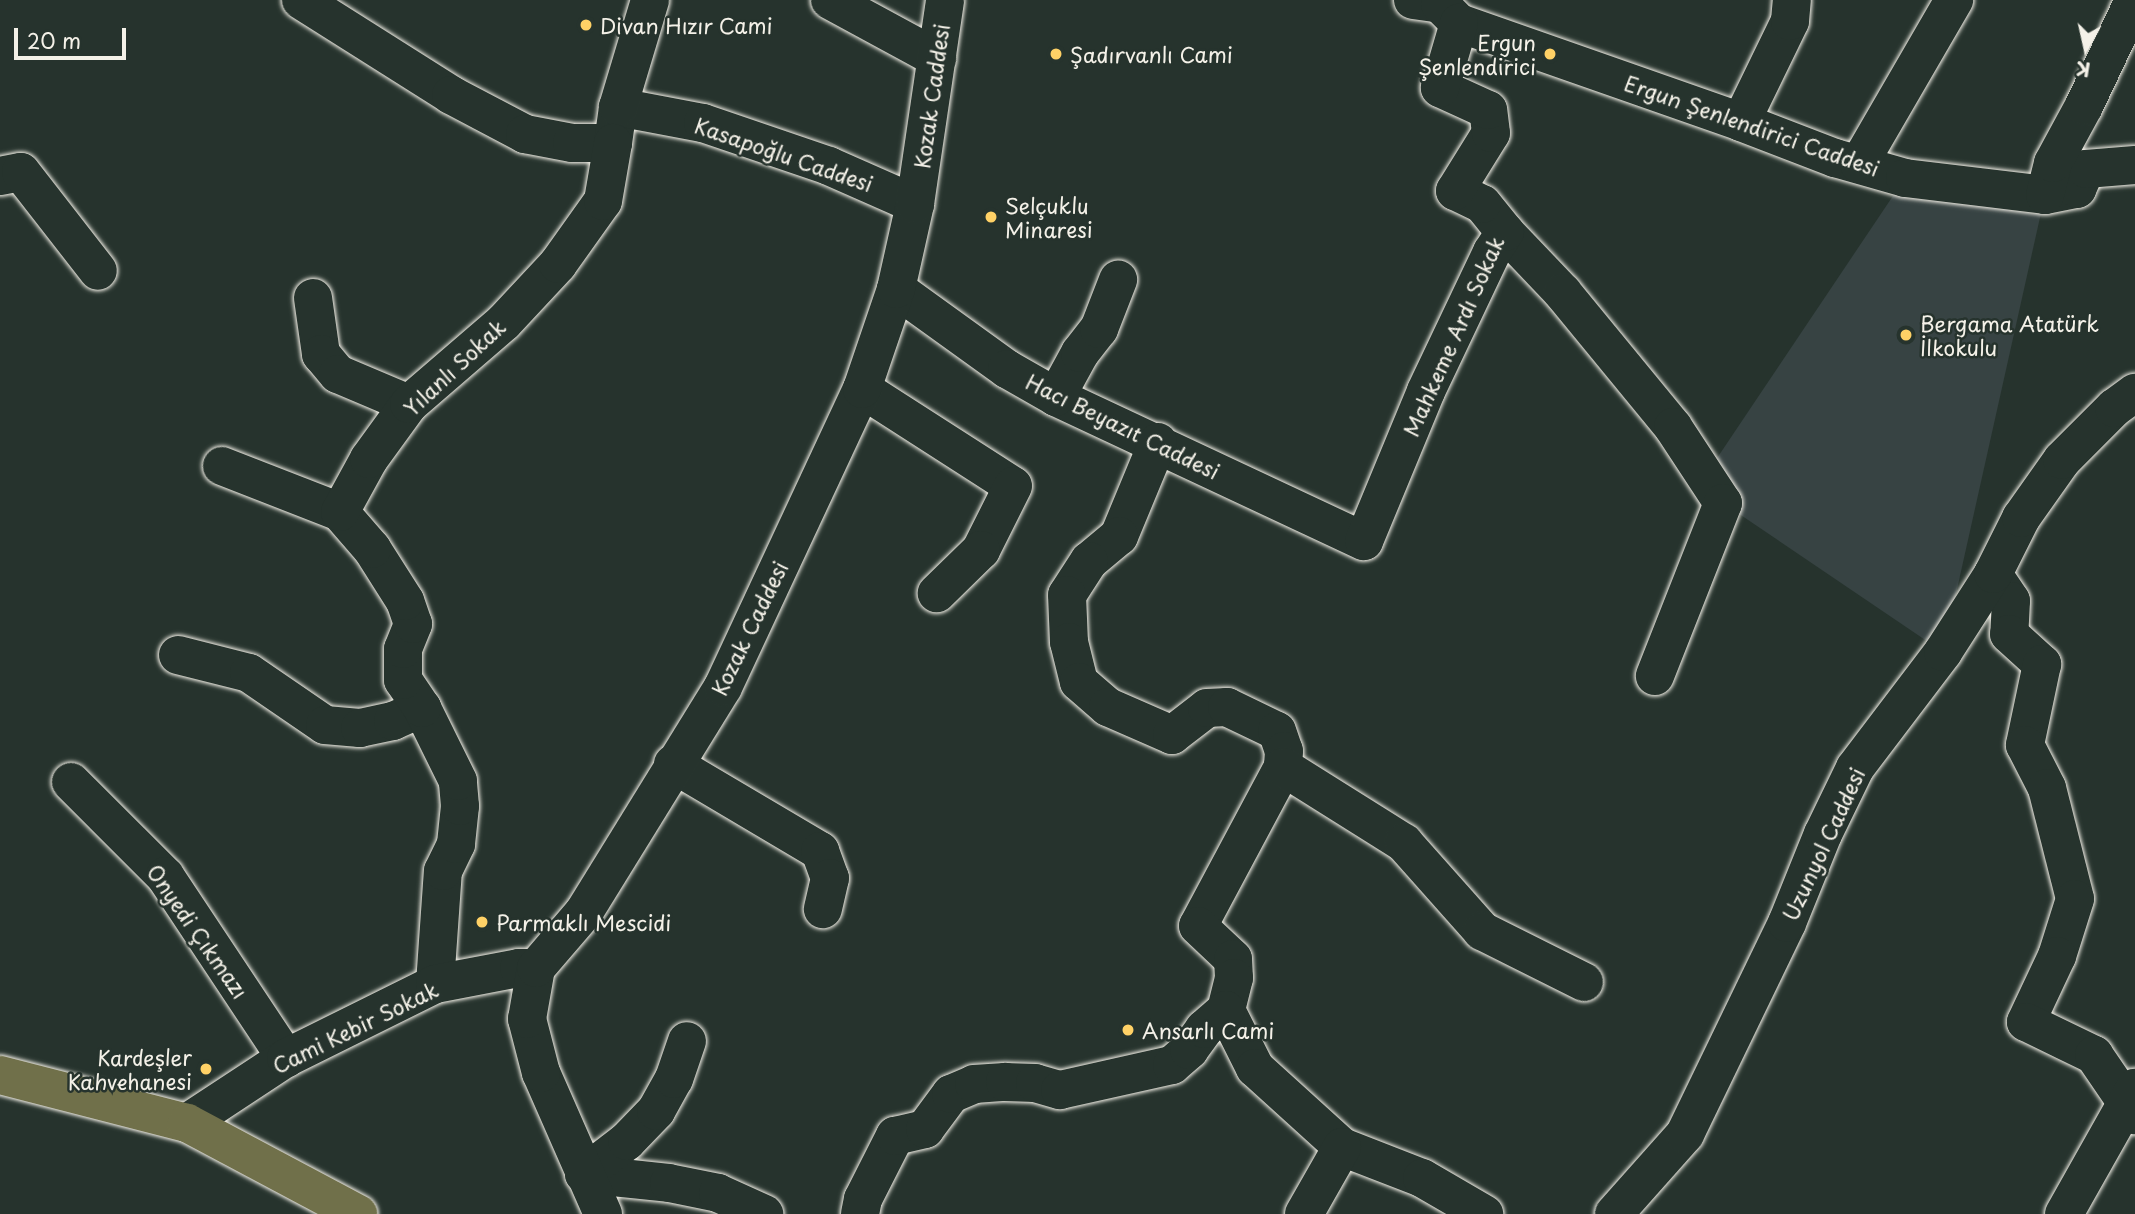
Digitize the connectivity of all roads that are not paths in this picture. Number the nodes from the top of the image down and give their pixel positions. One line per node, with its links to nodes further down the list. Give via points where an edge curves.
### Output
1 (301, 0): 11 (street, Kasapoğlu Caddesi, via 451,95 524,134 572,143)
2 (650, 0): 11 (street, Yılanlı Sokak)
3 (830, 0): 9 (street)
4 (945, 0): 9 (street, Kozak Caddesi)
5 (1792, 0): 10 (street, via 1790,22)
6 (1954, 0): 12 (street)
7 (2134, 0): 15 (street, via 2053,163)
8 (1439, 7): 10 (street, Ergun Şenlendirici Caddesi); 17 (street, Mahkeme Ardı Sokak, via 1440,88 1488,110 1491,132 1455,191 1482,204)
9 (937, 58): 16 (street, Kozak Caddesi)
10 (1741, 122): 12 (street, Ergun Şenlendirici Caddesi)
11 (616, 125): 16 (street, Kasapoğlu Caddesi, via 703,123 829,166); 25 (street, Yılanlı Sokak, via 603,201 558,264 504,321)
12 (1859, 164): 15 (street, Ergun Şenlendirici Caddesi, via 1905,177)
13 (2135, 165): 15 (street, Ergun Şenlendirici Caddesi, via 2086,169 2077,189)
14 (0, 176): 18 (street, via 21,172)
15 (2045, 195)
16 (915, 204): 20 (street, Kozak Caddesi)
17 (1505, 232): 29 (street, Mahkeme Ardı Sokak, via 1426,391); 33 (street, via 1563,293 1665,416 1723,503)
18 (98, 271)
19 (1118, 280): 24 (street, via 1099,329)
20 (896, 289): 22 (street, Kozak Caddesi); 24 (street, Hacı Beyazıt Caddesi, via 1007,369)
21 (313, 298): 25 (street, via 321,354 338,374)
22 (862, 389): 31 (street, via 1013,486 981,550); 35 (street, Kozak Caddesi, via 723,687)
23 (2135, 393): 30 (street, Uzunyol Caddesi, via 2062,460 2021,518)
24 (1056, 397): 26 (street, Hacı Beyazıt Caddesi)
25 (409, 404): 28 (street, Yılanlı Sokak, via 369,459)
26 (1158, 442): 29 (street, Hacı Beyazıt Caddesi); 36 (street, via 1119,536 1089,561 1067,595 1069,642 1079,682 1108,707 1172,735 1206,708 1227,707 1278,731)
27 (222, 466): 28 (street)
28 (340, 512): 34 (street, via 372,549 405,601 413,624 403,649 403,680)
29 (1364, 541)
30 (1993, 574): 46 (street, via 2011,601 2009,634 2042,664 2025,744 2047,789 2075,899 2057,956 2026,1022 2094,1055); 56 (street, Uzunyol Caddesi, via 1943,652 1855,768 1787,923 1685,1134)
31 (937, 593)
32 (178, 655): 34 (street, via 250,673 325,725 360,728)
33 (1655, 676)
34 (422, 708): 41 (street, via 458,781 460,806 456,844 443,871)
35 (673, 764): 38 (street, via 820,851 830,878); 39 (street, Kozak Caddesi, via 584,912)
36 (1283, 768): 40 (street, via 1404,843 1482,931); 42 (street, via 1198,926 1233,959 1234,978)
37 (71, 782): 44 (street, Onyedi Çıkmazı, via 165,876)
38 (824, 909)
39 (536, 968): 41 (street, Cami Kebir Sokak); 49 (street, via 527,1018 541,1073)
40 (1584, 982)
41 (435, 984): 44 (street, Cami Kebir Sokak)
42 (1226, 1010): 48 (street, via 1255,1068); 50 (street, via 1172,1065 1060,1090 1005,1082 974,1084 951,1094 925,1129 895,1136)
43 (687, 1041): 49 (street, via 674,1079 656,1111)
44 (286, 1058): 47 (street, Cami Kebir Sokak)
45 (0, 1075): 47 (main road)
46 (2132, 1102): 57 (street)
47 (187, 1123): 51 (main road)
48 (1342, 1147): 54 (street); 55 (street, via 1422,1178)
49 (584, 1174): 52 (street); 53 (street, via 669,1183 718,1194)
50 (864, 1209)
51 (357, 1214)
52 (603, 1214)
53 (764, 1214)
54 (1304, 1214)
55 (1484, 1214)
56 (1614, 1214)
57 (2064, 1214)

